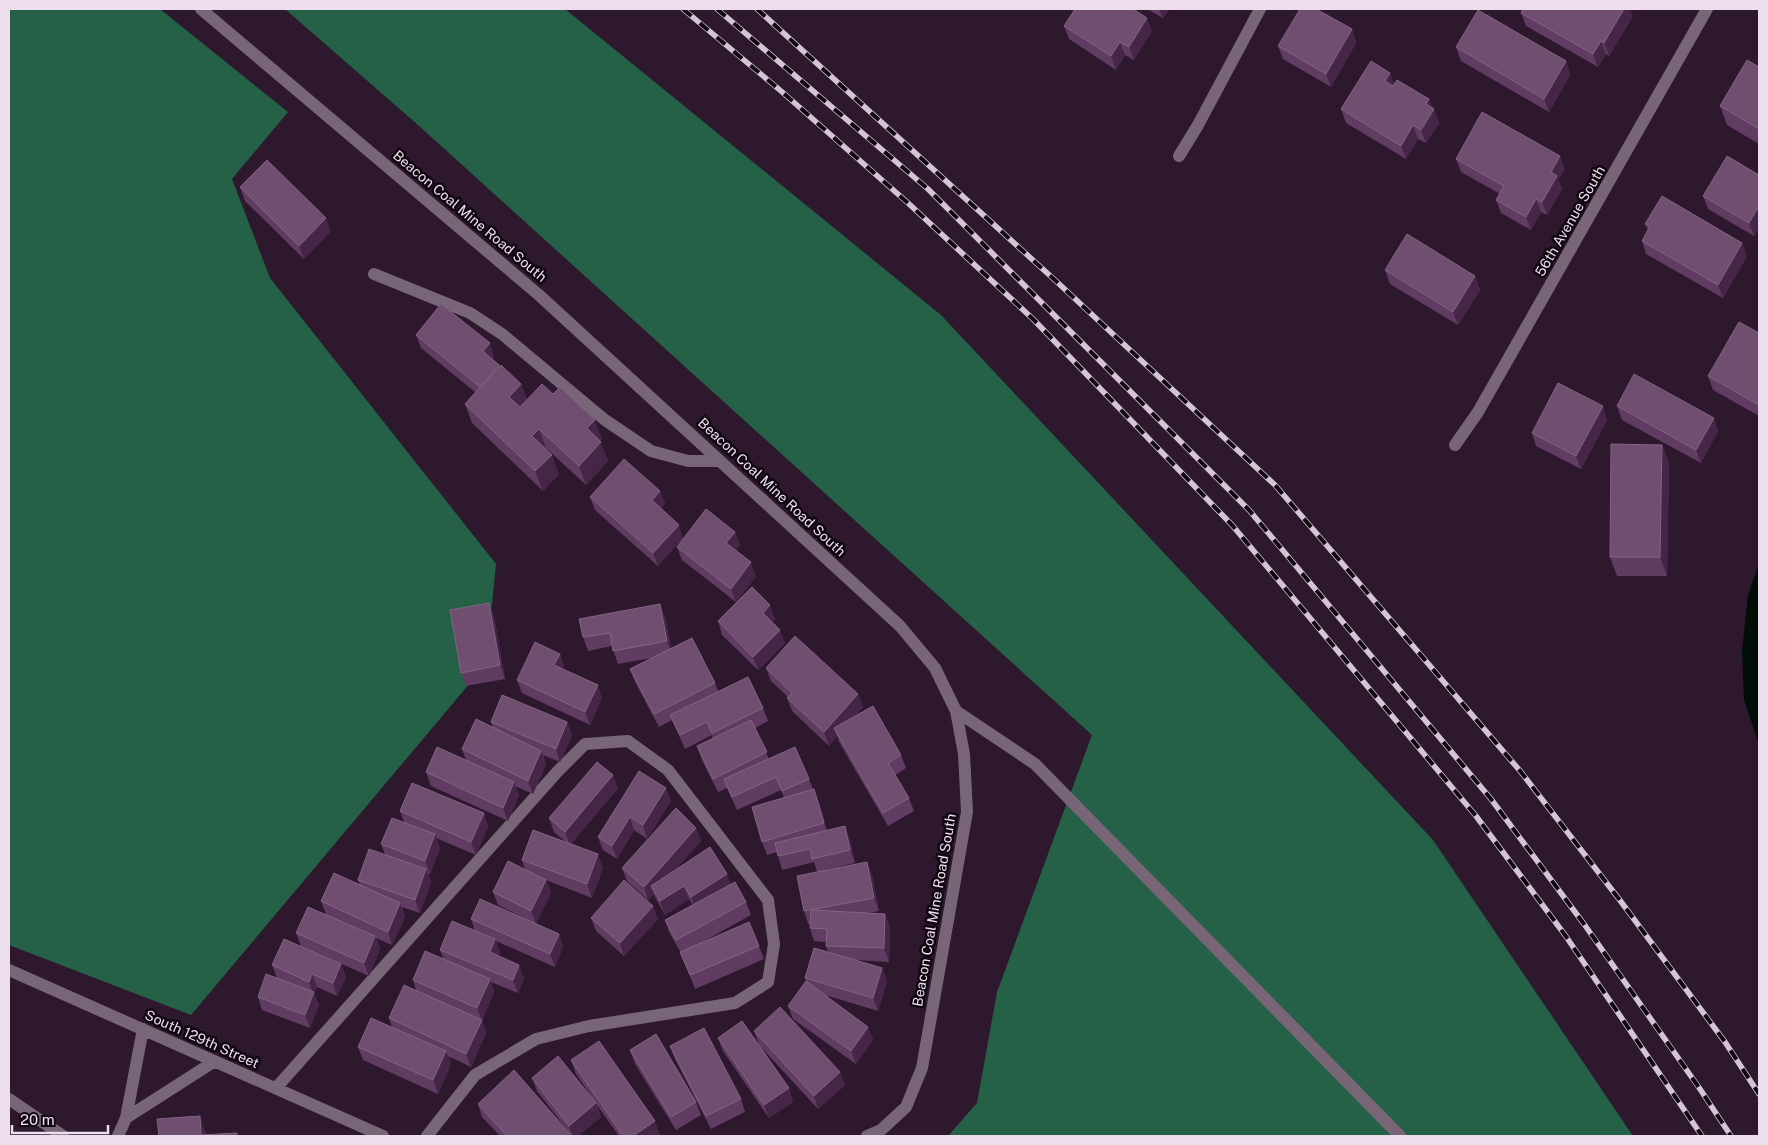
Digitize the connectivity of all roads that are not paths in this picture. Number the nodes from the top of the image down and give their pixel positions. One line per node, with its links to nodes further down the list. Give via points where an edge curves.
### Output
1 (201, 9): 7 (street, Beacon Coal Mine Road South, via 539,294)
2 (1260, 9): 4 (street)
3 (1707, 9): 6 (street, 56th Avenue South, via 1478,412)
4 (1179, 156)
5 (374, 274): 7 (street, via 470,313 502,334 604,420 651,451 688,461)
6 (1455, 445)
7 (720, 461): 8 (street, Beacon Coal Mine Road South, via 900,626 935,668)
8 (956, 711): 19 (street, Beacon Coal Mine Road South, via 964,754 967,812 922,1068 906,1107 881,1130); 20 (street, via 1035,764)
9 (9, 970): 10 (street, South 129th Street)
10 (143, 1029): 11 (street, South 129th Street); 14 (street)
11 (215, 1061): 12 (street, South 129th Street); 14 (street)
12 (276, 1088): 17 (street, South 129th Street); 18 (street, via 585,744 628,741 668,770 768,900 774,944 768,982 735,1003 589,1026 536,1039 475,1075)
13 (9, 1099): 15 (street)
14 (126, 1118): 16 (street)
15 (63, 1136)
16 (118, 1136)
17 (383, 1136)
18 (427, 1136)
19 (867, 1136)
20 (1400, 1136)

